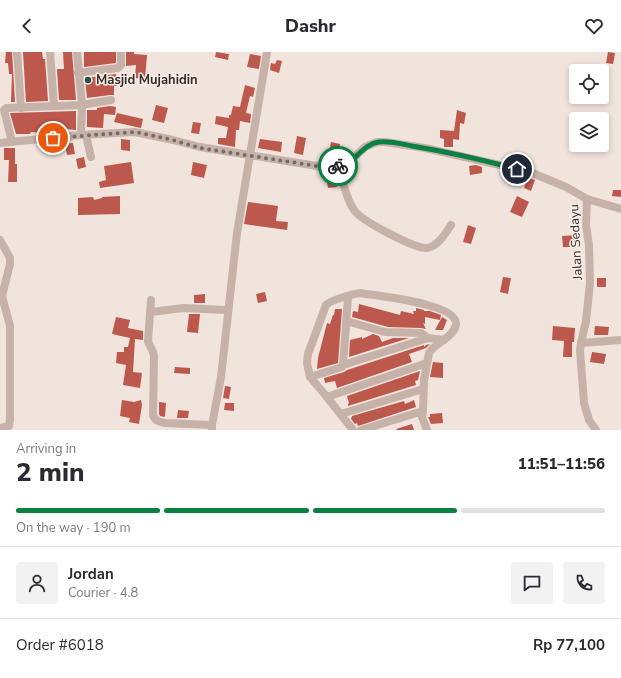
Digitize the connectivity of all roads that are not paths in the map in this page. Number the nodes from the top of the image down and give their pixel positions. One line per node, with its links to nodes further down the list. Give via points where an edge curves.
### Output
1 (17, 52): 10 (street)
2 (50, 52): 9 (street)
3 (77, 52): 6 (street)
4 (121, 52): 6 (street, via 122,60 118,68)
5 (267, 52): 14 (street)
6 (78, 73): 8 (street)
7 (111, 100): 8 (street)
8 (82, 105): 9 (street); 11 (street)
9 (54, 106): 10 (street)
10 (21, 108): 12 (street, via 4,110)
11 (84, 135): 12 (street, Jalan Sedayu); 14 (street, Jalan Sedayu, via 135,132 200,148); 15 (street)
12 (12, 142): 13 (street, Jalan Sedayu)
13 (0, 143)
14 (249, 155): 16 (street, Jalan Sedayu, via 323,167); 23 (street)
15 (91, 157)
16 (338, 166): 17 (street, Jalan Sedayu, via 347,164 366,147 377,142 385,142 425,148 530,172); 19 (street, via 355,212 381,229 426,248 444,236)
17 (587, 199): 18 (street); 29 (street, Jalan Sedayu, via 590,283)
18 (621, 209)
19 (451, 225)
20 (0, 240): 38 (street, via 10,258 2,296 10,326 10,420 9,426)
21 (348, 297): 25 (street); 27 (street, via 360,293 412,301 448,313 456,324); 32 (street, via 333,300 326,305 308,354)
22 (151, 300): 24 (street)
23 (227, 310): 24 (street, via 183,308); 39 (street, via 221,377)
24 (151, 312): 39 (street, via 148,341 154,357 154,419 165,423)
25 (346, 321): 26 (street, via 385,332 421,333); 31 (street)
26 (428, 338): 27 (street); 31 (street)
27 (444, 340): 30 (street, via 431,350)
28 (621, 340): 29 (street)
29 (581, 342): 37 (street, Jalan Sedayu, via 584,403)
30 (427, 363): 33 (street); 34 (street)
31 (343, 365): 32 (street, via 342,368)
32 (310, 377): 34 (street)
33 (423, 389): 35 (street); 36 (street)
34 (327, 397): 36 (street)
35 (423, 411): 41 (street); 42 (street, via 422,417)
36 (341, 414): 40 (street)
37 (589, 420): 43 (street); 44 (street, Jalan Sedayu)
38 (0, 428)
39 (212, 428)
40 (353, 430)
41 (361, 430)
42 (427, 430)
43 (590, 430)
44 (596, 430)

